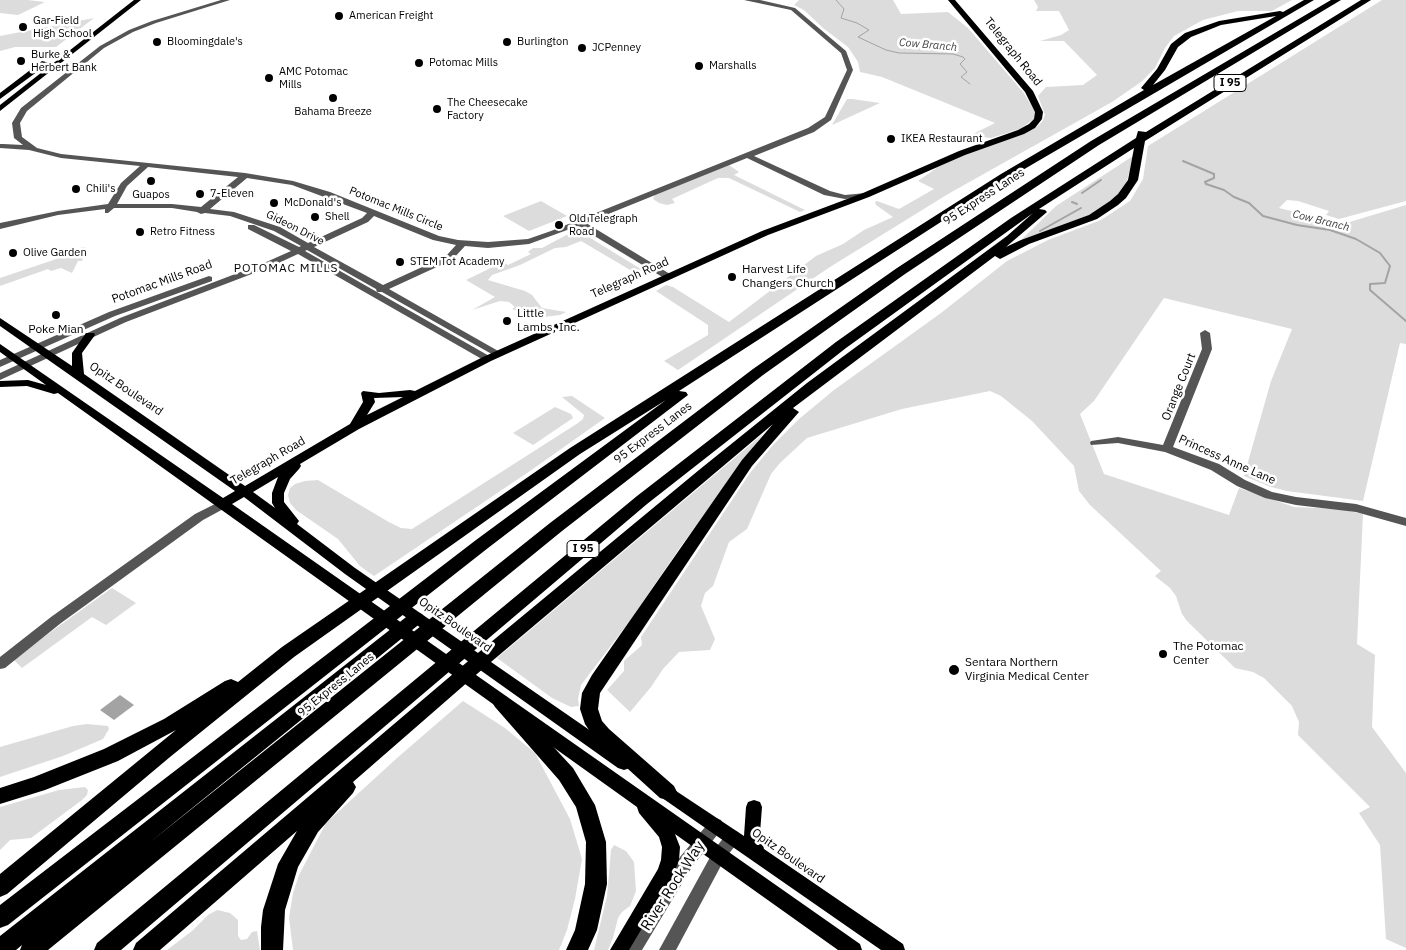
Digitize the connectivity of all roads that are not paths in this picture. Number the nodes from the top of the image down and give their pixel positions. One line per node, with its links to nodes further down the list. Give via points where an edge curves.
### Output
1 (126, 0): 13 (main road)
2 (138, 0): 14 (main road)
3 (202, 0): 11 (street)
4 (227, 0): 11 (street)
5 (747, 0): 21 (street, Potomac Mills Circle, via 782,5 797,11 842,50 850,70 824,122)
6 (951, 0): 26 (main road, Telegraph Road, via 1029,91 1038,108 1038,119 1021,132)
7 (1310, 0): 16 (highway, I 95)
8 (1326, 0): 16 (highway, via 1298,9 1212,26 1183,38 1174,46 1154,80)
9 (1337, 0): 12 (highway, 95 Express Lanes)
10 (1367, 0): 24 (highway, I 95)
11 (214, 4): 18 (street, via 154,22 102,47 24,110 16,123)
12 (1276, 36): 37 (highway, via 1230,70 1151,120 1143,129 1133,180 1122,196 1104,210 1012,248); 83 (highway, 95 Express Lanes, via 1094,143 986,213 766,366 556,527)
13 (76, 39)
14 (64, 53): 15 (main road, via 54,56); 17 (main road)
15 (0, 97)
16 (1130, 102): 40 (highway, I 95, via 980,192)
17 (0, 109)
18 (18, 138): 19 (street); 20 (street, Potomac Mills Circle)
19 (1, 146): 20 (street)
20 (30, 148): 22 (street, Potomac Mills Circle, via 60,156)
21 (746, 155): 25 (street); 31 (street, Potomac Mills Circle)
22 (146, 165): 23 (street, Potomac Mills Circle); 28 (street, via 124,184)
23 (245, 174): 29 (street); 30 (street, Potomac Mills Circle, via 310,188)
24 (1082, 176): 37 (highway, via 1010,238); 84 (highway, I 95, via 915,291 702,453 531,592)
25 (827, 193): 26 (street, via 845,197); 27 (street, via 836,201)
26 (866, 195): 27 (main road, Telegraph Road)
27 (836, 207): 36 (main road, Telegraph Road, via 765,233)
28 (108, 210): 29 (street, Gideon Drive, via 152,206); 32 (street, Gideon Drive, via 58,213); 33 (street, Gideon Drive)
29 (201, 212): 35 (street, Gideon Drive, via 231,214 266,224)
30 (373, 212): 34 (street, Potomac Mills Circle, via 436,238); 35 (street, Potomac Mills Road, via 355,217); 35 (street, Potomac Mills Road, via 355,225)
31 (579, 223): 34 (street, Potomac Mills Circle, via 537,239 516,243); 36 (street)
32 (0, 226)
33 (0, 234)
34 (462, 244): 38 (street, via 449,258)
35 (299, 246): 38 (street, Gideon Drive); 39 (street, Gideon Drive); 43 (street, Potomac Mills Road, via 245,273); 45 (street, Potomac Mills Road, via 138,303)
36 (666, 276): 48 (main road, Telegraph Road)
37 (947, 284): 46 (highway)
38 (383, 289): 39 (street); 48 (street, Gideon Drive)
39 (372, 294): 48 (street, Gideon Drive)
40 (787, 318): 67 (highway, via 568,456); 81 (highway, I 95, via 482,544)
41 (0, 321): 45 (main road, Opitz Boulevard)
42 (1205, 334): 59 (street, Orange Court, via 1207,349)
43 (90, 335): 47 (street, Potomac Mills Road); 52 (main road, via 77,352)
44 (0, 347): 49 (main road)
45 (38, 347): 47 (main road, Opitz Boulevard); 49 (street, Potomac Mills Road)
46 (861, 349): 70 (highway, via 704,473); 72 (highway, via 795,409 747,463 591,693 589,709 594,724)
47 (48, 354): 51 (street, Potomac Mills Road); 52 (main road, Opitz Boulevard)
48 (492, 356): 55 (main road, Telegraph Road)
49 (14, 358): 50 (street, Potomac Mills Road); 51 (main road)
50 (0, 364)
51 (25, 365): 53 (street, Potomac Mills Road); 56 (main road)
52 (78, 375): 61 (main road, Opitz Boulevard)
53 (0, 377)
54 (0, 384): 56 (main road, via 28,383)
55 (418, 392): 57 (main road, Telegraph Road); 57 (main road, via 385,396 367,393 369,402)
56 (67, 395): 62 (main road)
57 (355, 426): 60 (main road, Telegraph Road)
58 (1095, 443): 59 (street, Princess Anne Lane, via 1118,440)
59 (1167, 449): 63 (street, Princess Anne Lane, via 1215,467 1241,483 1269,494 1296,501 1356,508)
60 (311, 452): 61 (main road, Telegraph Road); 64 (main road, via 284,477 278,500 288,518)
61 (244, 491): 62 (main road, Telegraph Road); 64 (main road, Opitz Boulevard)
62 (223, 504): 66 (main road); 68 (street, Telegraph Road, via 199,517)
63 (1406, 522)
64 (314, 544): 65 (main road, Opitz Boulevard)
65 (416, 618): 66 (highway); 72 (main road, Opitz Boulevard)
66 (400, 630): 69 (main road); 82 (highway)
67 (312, 634): 73 (highway, via 145,738 75,770); 80 (highway, via 163,751)
68 (0, 664)
69 (500, 702): 71 (main road); 87 (highway, via 566,774 585,805 596,842 596,884 586,930)
70 (406, 726): 85 (highway); 86 (highway, via 348,785 298,844 288,864 274,910)
71 (628, 790): 77 (main road); 88 (main road, via 661,827 669,840 671,853 666,872)
72 (667, 792): 75 (main road, Opitz Boulevard)
73 (0, 796)
74 (754, 807): 78 (main road, via 752,832)
75 (716, 825): 76 (main road, Opitz Boulevard); 77 (street, River Rock Way)
76 (733, 837): 78 (main road, Opitz Boulevard); 79 (street, River Rock Way)
77 (701, 842): 79 (main road); 89 (street, River Rock Way)
78 (756, 854): 92 (main road, Opitz Boulevard)
79 (719, 855): 90 (street, River Rock Way); 91 (main road)
80 (0, 888)
81 (0, 918)
82 (0, 949)
83 (31, 950)
84 (105, 950)
85 (144, 950)
86 (272, 950)
87 (577, 950)
88 (619, 950)
89 (633, 950)
90 (667, 950)
91 (853, 950)
92 (896, 950)

